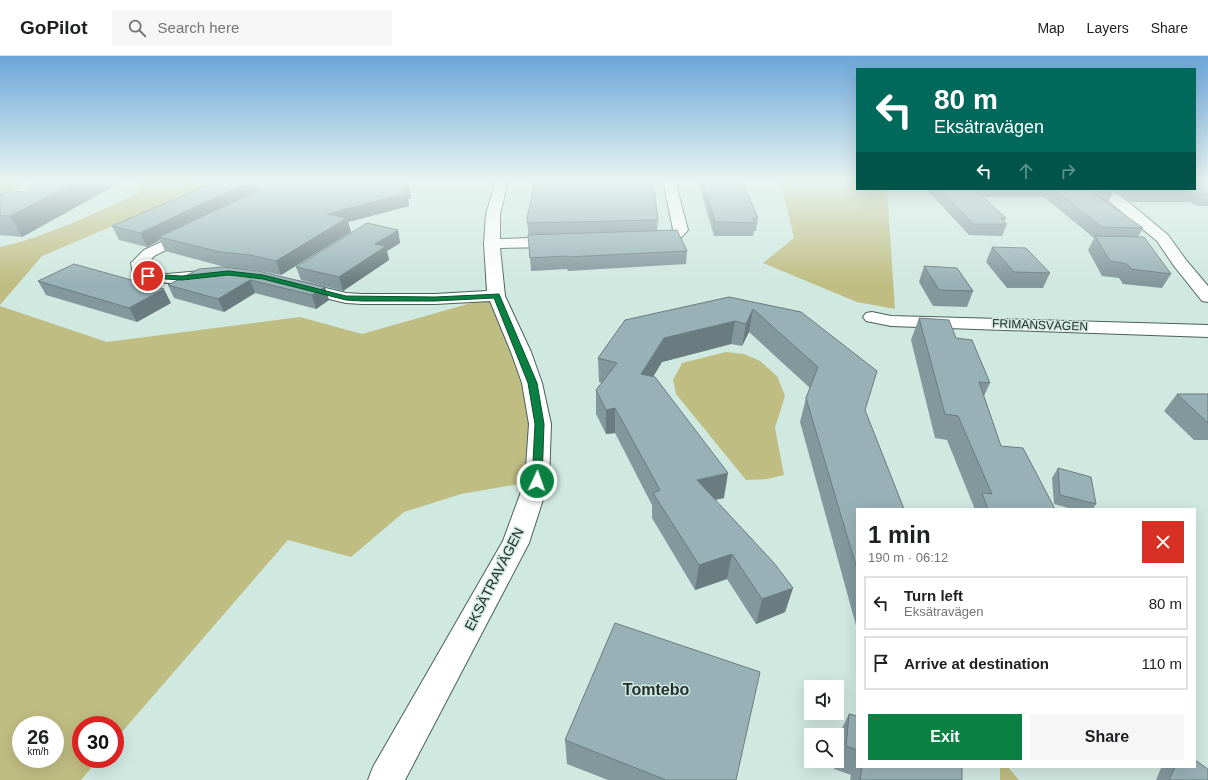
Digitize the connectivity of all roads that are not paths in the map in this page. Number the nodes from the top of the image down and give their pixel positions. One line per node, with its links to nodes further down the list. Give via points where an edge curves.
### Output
1 (493, 215): 7 (street, EKSÄTRAVÄGEN)
2 (677, 215): 5 (street, via 681,230 673,238)
3 (1135, 215): 11 (street, via 1163,238)
4 (203, 226): 9 (street, via 150,253 139,263 141,274 161,278 182,278)
5 (635, 240)
6 (571, 242): 7 (street)
7 (492, 244): 10 (street, EKSÄTRAVÄGEN)
8 (303, 270): 10 (street, via 284,282 346,298 435,299)
9 (228, 273)
10 (496, 296): 14 (street, EKSÄTRAVÄGEN, via 532,383 540,424 537,481 516,543)
11 (1208, 297)
12 (872, 318): 13 (street, FRIMANSVÄGEN, via 891,321)
13 (1208, 331)
14 (386, 780)

